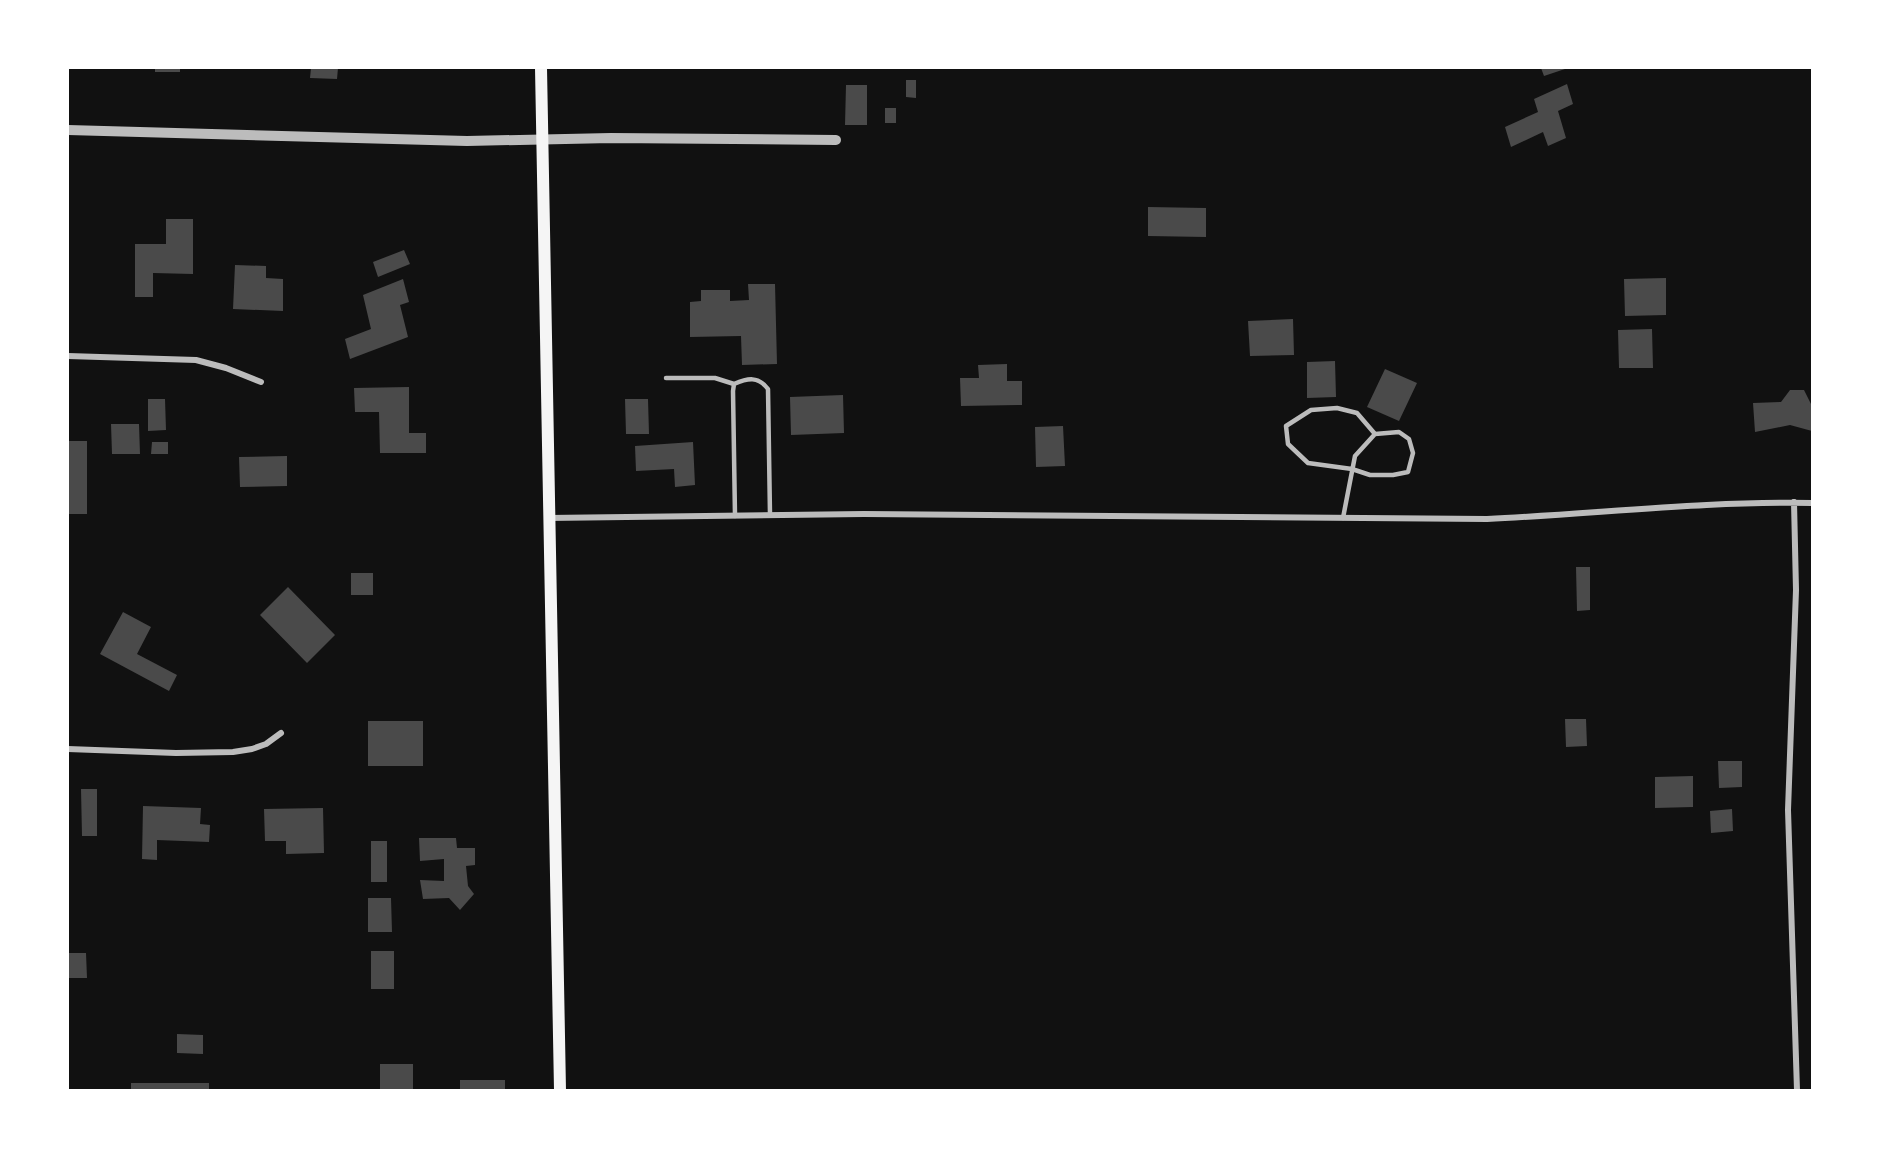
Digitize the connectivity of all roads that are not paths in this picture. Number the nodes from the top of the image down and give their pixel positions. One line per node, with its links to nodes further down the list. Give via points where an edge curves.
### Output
1 (540, 68): 3 (main road)
2 (68, 130): 3 (street)
3 (542, 140): 4 (street); 15 (main road)
4 (836, 140)
5 (68, 356): 7 (street, via 196,360)
6 (666, 378): 8 (lane, via 715,378)
7 (261, 382)
8 (734, 384): 13 (lane, via 755,378 768,389); 14 (lane)
9 (1375, 434): 10 (lane, via 1355,456); 10 (lane, via 1399,432 1409,439 1413,453 1408,472 1370,475); 10 (lane, via 1358,413 1337,408 1311,410 1286,426 1288,444 1308,463)
10 (1352, 470): 16 (lane)
11 (1794, 502): 12 (street); 16 (street, via 1487,519); 20 (street, via 1796,590 1788,810)
12 (1812, 503)
13 (770, 515): 14 (street); 16 (street)
14 (735, 516): 15 (street)
15 (548, 518): 19 (main road)
16 (1343, 518)
17 (281, 734): 18 (street, via 266,744 233,752)
18 (68, 749)
19 (560, 1090)
20 (1797, 1090)

